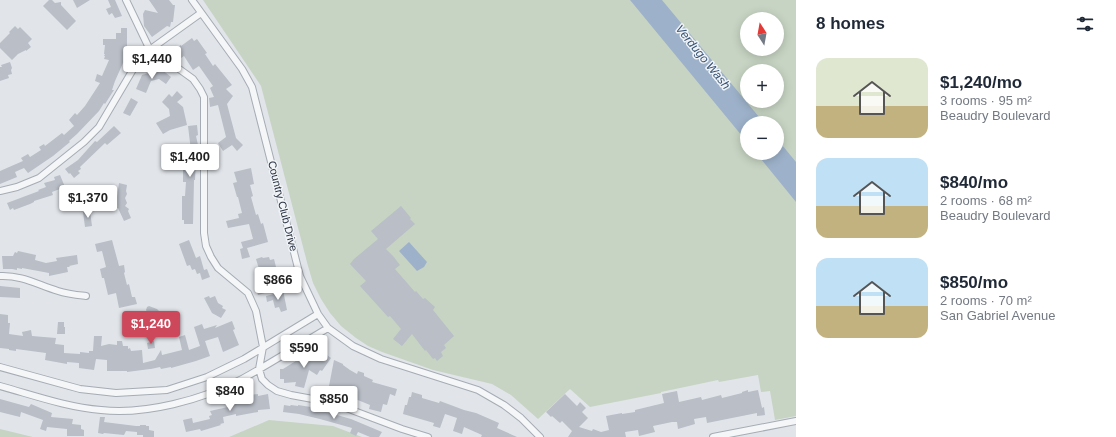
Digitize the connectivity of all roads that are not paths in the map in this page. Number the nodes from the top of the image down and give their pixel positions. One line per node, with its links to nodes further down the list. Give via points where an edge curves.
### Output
1 (126, 0): 4 (street)
2 (192, 0): 3 (street, Country Club Drive)
3 (201, 13): 4 (street); 8 (street, Country Club Drive, via 252,87 300,276)
4 (150, 50): 5 (street, via 141,56 99,127 89,137 39,178); 10 (street, via 193,79 204,97 206,246 218,268 248,294 256,311)
5 (0, 191)
6 (0, 276): 7 (street, via 28,279 58,291)
7 (86, 296)
8 (318, 314): 9 (street, Country Club Drive); 10 (street)
9 (328, 328): 12 (street); 16 (street, Country Club Drive, via 353,346 381,359 478,390 504,405)
10 (263, 347): 11 (street, via 207,377 167,390 116,393 80,389); 12 (street)
11 (0, 367)
12 (259, 369): 13 (street, via 197,397 159,408 130,411 101,411 73,406); 15 (street, via 262,379 268,386 277,390 341,406)
13 (0, 386)
14 (796, 421): 17 (street)
15 (428, 437)
16 (540, 437)
17 (713, 437)

